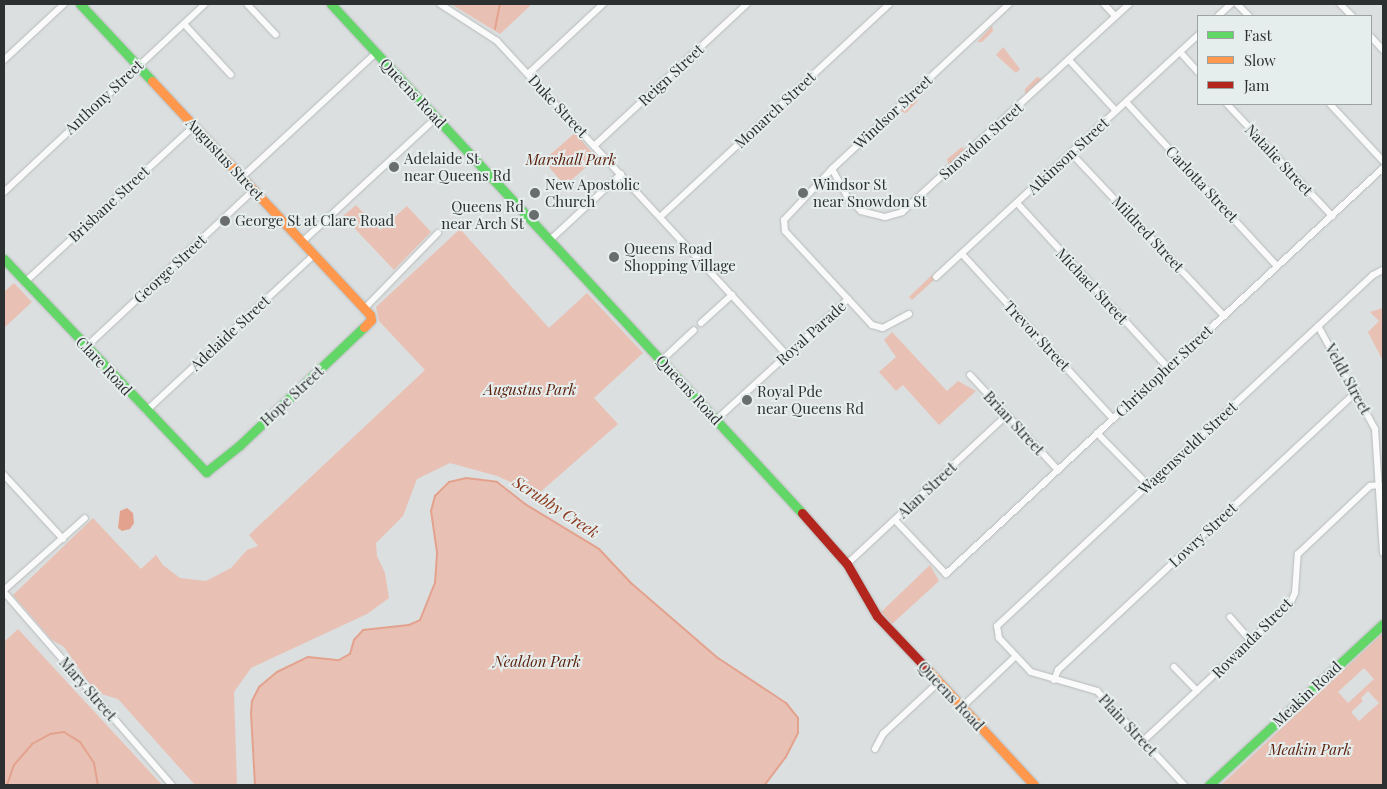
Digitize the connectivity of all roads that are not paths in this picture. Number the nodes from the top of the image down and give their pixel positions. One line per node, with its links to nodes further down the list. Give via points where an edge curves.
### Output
1 (64, 4): 27 (street)
2 (80, 4): 29 (street, Augustus Street)
3 (206, 4): 20 (street, Anthony Street)
4 (247, 4): 21 (street)
5 (331, 4): 26 (street, Queens Road)
6 (440, 4): 31 (street, Duke Street, via 497,41)
7 (603, 4): 31 (street)
8 (747, 4): 39 (street, Reign Street)
9 (889, 4): 50 (street, Monarch Street)
10 (1009, 4): 43 (street, Windsor Street)
11 (1104, 4): 19 (street)
12 (1129, 4): 19 (street, Snowdon Street)
13 (1231, 4): 16 (street)
14 (1237, 4): 17 (street)
15 (1340, 4): 18 (street)
16 (1219, 15)
17 (1248, 15)
18 (1351, 15)
19 (1115, 16): 28 (street, Snowdon Street)
20 (184, 24): 29 (street, Anthony Street); 32 (street)
21 (276, 35)
22 (1197, 36): 25 (street, Atkinson Street)
23 (1372, 38): 24 (street)
24 (1383, 50)
25 (1180, 52): 30 (street); 33 (street, Atkinson Street)
26 (376, 53): 37 (street, Queens Road); 45 (street)
27 (4, 60)
28 (1068, 60): 36 (street); 43 (street, Snowdon Street, via 902,212 885,217 861,211 848,198)
29 (138, 66): 38 (street, Augustus Street); 47 (street, Anthony Street)
30 (1197, 71)
31 (528, 74): 39 (street, Duke Street)
32 (231, 76)
33 (1126, 102): 36 (street, Atkinson Street); 57 (street, Carlotta Street)
34 (1229, 105): 49 (street, Natalie Street)
35 (1331, 105): 41 (street)
36 (1116, 111): 40 (street, Atkinson Street)
37 (436, 118): 52 (street, Queens Road); 53 (street)
38 (194, 126): 45 (street, Augustus Street); 60 (street, Brisbane Street)
39 (594, 146): 44 (street, Duke Street)
40 (1071, 153): 48 (street, Atkinson Street); 65 (street, Mildred Street)
41 (1383, 161)
42 (1383, 168): 49 (street, Christopher Street)
43 (832, 169): 62 (street, Windsor Street, via 787,215 783,225)
44 (621, 174): 50 (street, Duke Street); 52 (street)
45 (242, 177): 46 (street, Augustus Street)
46 (254, 190): 53 (street, Augustus Street); 69 (street, George Street)
47 (4, 192)
48 (1017, 203): 55 (street, Atkinson Street); 72 (street, Michael Street)
49 (1332, 216): 57 (street, Christopher Street)
50 (660, 217): 61 (street, Duke Street)
51 (438, 234): 63 (street, Hope Street)
52 (550, 240): 71 (street, Queens Road)
53 (302, 242): 54 (street, Augustus Street)
54 (314, 254): 63 (street, Augustus Street); 75 (street, Adelaide Street)
55 (962, 254): 59 (street, Atkinson Street); 77 (street, Trevor Street)
56 (4, 259): 60 (street, Clare Road)
57 (1277, 266): 65 (street, Christopher Street)
58 (1383, 270): 67 (street, Wagensveldt Street, via 1373,275)
59 (936, 277)
60 (25, 282): 69 (street, Clare Road)
61 (732, 295): 66 (street); 70 (street, Duke Street)
62 (848, 298): 64 (street, Royal Parade, via 878,328); 70 (street, Royal Parade)
63 (367, 312): 81 (street, Hope Street, via 368,324 240,445)
64 (909, 314)
65 (1224, 316): 72 (street, Christopher Street)
66 (701, 323)
67 (1318, 326): 74 (street, Veldt Street); 83 (street, Wagensveldt Street)
68 (694, 330): 71 (street)
69 (86, 347): 75 (street, Clare Road)
70 (787, 355): 78 (street, Royal Parade)
71 (661, 360): 78 (street, Queens Road)
72 (1168, 368): 77 (street, Christopher Street)
73 (970, 375): 76 (street, Brian Street)
74 (1356, 392): 84 (street, Veldt Street, via 1375,430); 97 (street, Lowry Street, via 1058,670)
75 (146, 411): 81 (street, Clare Road)
76 (1006, 415): 80 (street, Brian Street); 86 (street, Alan Street)
77 (1113, 418): 79 (street, Christopher Street)
78 (716, 420): 89 (street, Queens Road)
79 (1097, 433): 80 (street, Christopher Street); 83 (street)
80 (1058, 470): 86 (street, Christopher Street, via 946,574)
81 (206, 472)
82 (4, 475): 87 (street)
83 (1148, 485): 93 (street, Wagensveldt Street)
84 (1379, 485): 88 (street, Veldt Street); 94 (street, Rowanda Street, via 1370,486 1298,554 1294,598)
85 (85, 518): 87 (street)
86 (895, 520): 89 (street, Alan Street)
87 (63, 538): 90 (street)
88 (1383, 553)
89 (847, 564): 98 (street, Queens Road, via 877,616)
90 (4, 591): 104 (street, Mary Street)
91 (1230, 617): 94 (street)
92 (1383, 624): 106 (street, Meakin Road)
93 (996, 629): 95 (street, Plain Street, via 999,638)
94 (1251, 640): 99 (street, Rowanda Street)
95 (1016, 656): 97 (street, Plain Street, via 1031,672); 100 (street)
96 (1174, 667): 99 (street)
97 (1054, 680): 101 (street, Plain Street, via 1097,690)
98 (939, 682): 100 (street, Queens Road); 102 (street, via 883,734)
99 (1197, 691): 101 (street, Rowanda Street)
100 (962, 707): 103 (street, Queens Road)
101 (1143, 741): 105 (street, Plain Street)
102 (875, 749)
103 (1030, 784)
104 (172, 785)
105 (1184, 785)
106 (1208, 785)

